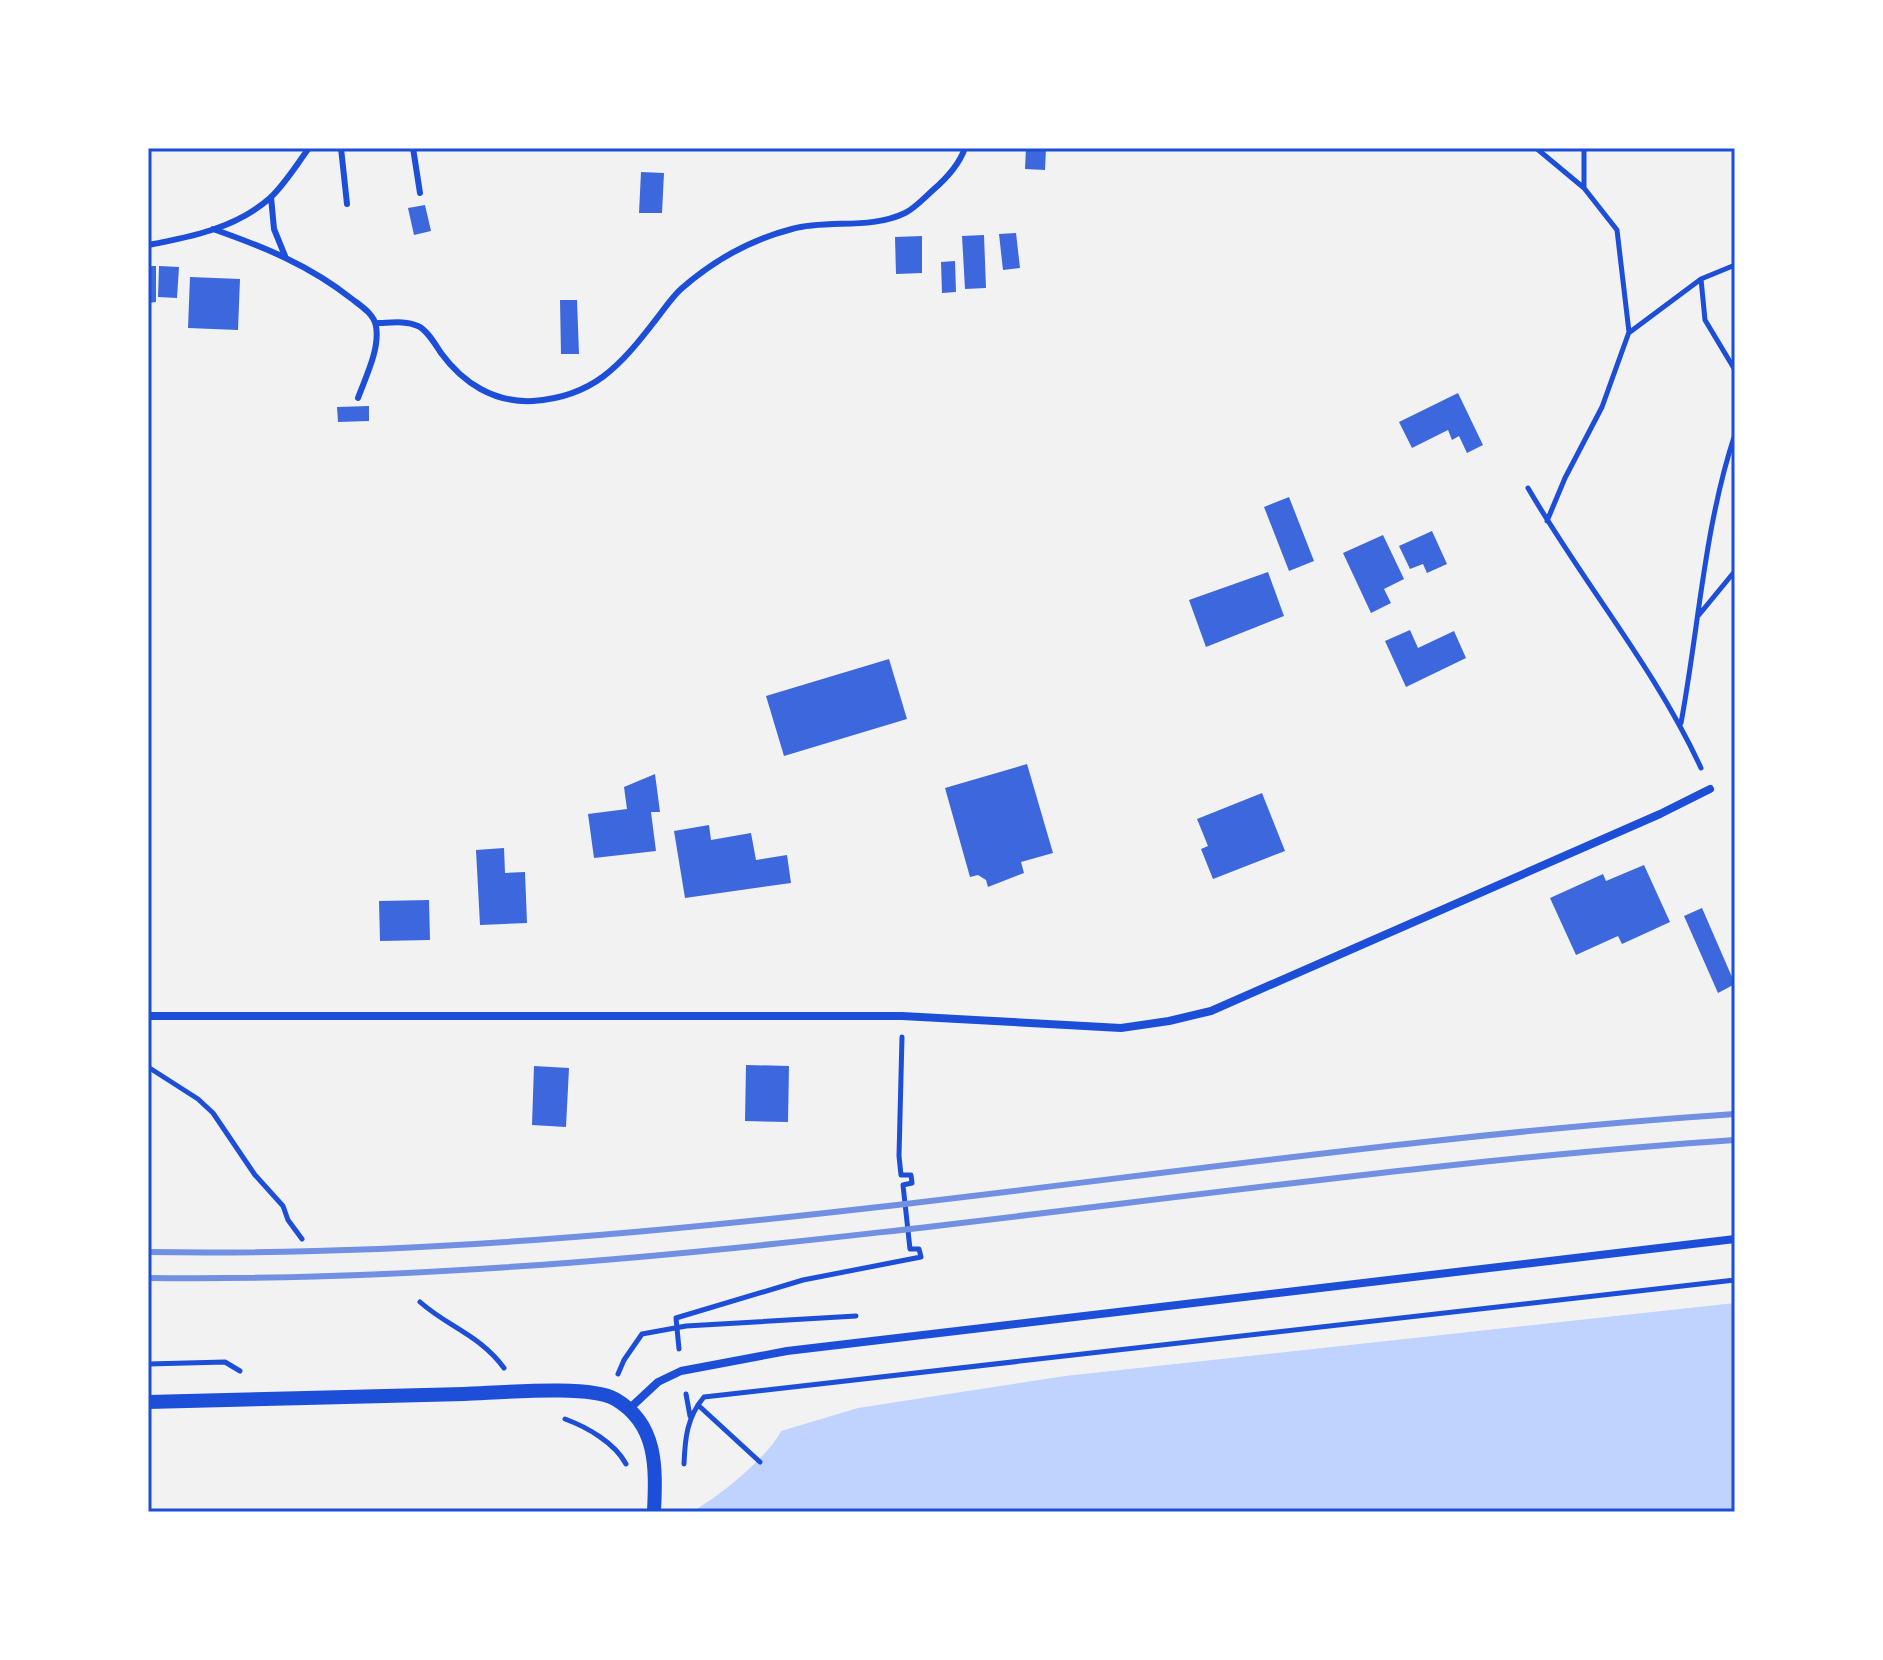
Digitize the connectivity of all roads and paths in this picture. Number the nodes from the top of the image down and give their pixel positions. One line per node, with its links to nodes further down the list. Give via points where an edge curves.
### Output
1 (309, 148): 9 (lane)
2 (341, 148): 10 (lane)
3 (413, 148): 8 (lane)
4 (965, 148): 16 (lane, via 960,163 906,213 874,222 794,228 733,250 677,293 621,362 589,388 568,396 502,398 456,373 420,326)
5 (1536, 148): 7 (path)
6 (1584, 148): 7 (path)
7 (1584, 188): 17 (path, via 1617,230)
8 (420, 193)
9 (271, 197): 11 (lane, via 241,219); 13 (lane, via 274,229)
10 (347, 204)
11 (213, 229): 12 (lane); 13 (lane)
12 (148, 245)
13 (285, 256): 16 (lane, via 319,274)
14 (1735, 265): 15 (path)
15 (1701, 279): 17 (path); 18 (path, via 1705,320)
16 (376, 323): 19 (lane, via 376,345)
17 (1629, 332): 22 (path, via 1602,407)
18 (1735, 370)
19 (358, 398)
20 (1735, 434): 24 (path, via 1705,555)
21 (1528, 488): 22 (path)
22 (1547, 521): 25 (path)
23 (1735, 571): 24 (path)
24 (1698, 616): 25 (path)
25 (1681, 724): 26 (path)
26 (1710, 789): 28 (street, via 1197,1015 1121,1028)
27 (148, 1016): 28 (street)
28 (902, 1016): 35 (path, via 899,1156 901,1175 912,1179 903,1185 910,1249 919,1249 921,1257 803,1280 676,1318)
29 (148, 1067): 30 (path, via 213,1113)
30 (302, 1239)
31 (1735, 1239): 35 (street, via 787,1351)
32 (1735, 1280): 40 (path, via 704,1397)
33 (420, 1302): 36 (path, via 480,1343)
34 (148, 1364): 37 (path, via 225,1362 249,1376)
35 (681, 1371): 39 (street); 41 (path)
36 (507, 1372)
37 (251, 1400): 38 (street); 39 (street, via 590,1392)
38 (148, 1402)
39 (624, 1405): 44 (street, via 650,1437)
40 (698, 1405): 41 (path); 42 (path)
41 (690, 1419): 43 (path)
42 (760, 1462)
43 (683, 1477)
44 (654, 1512)

